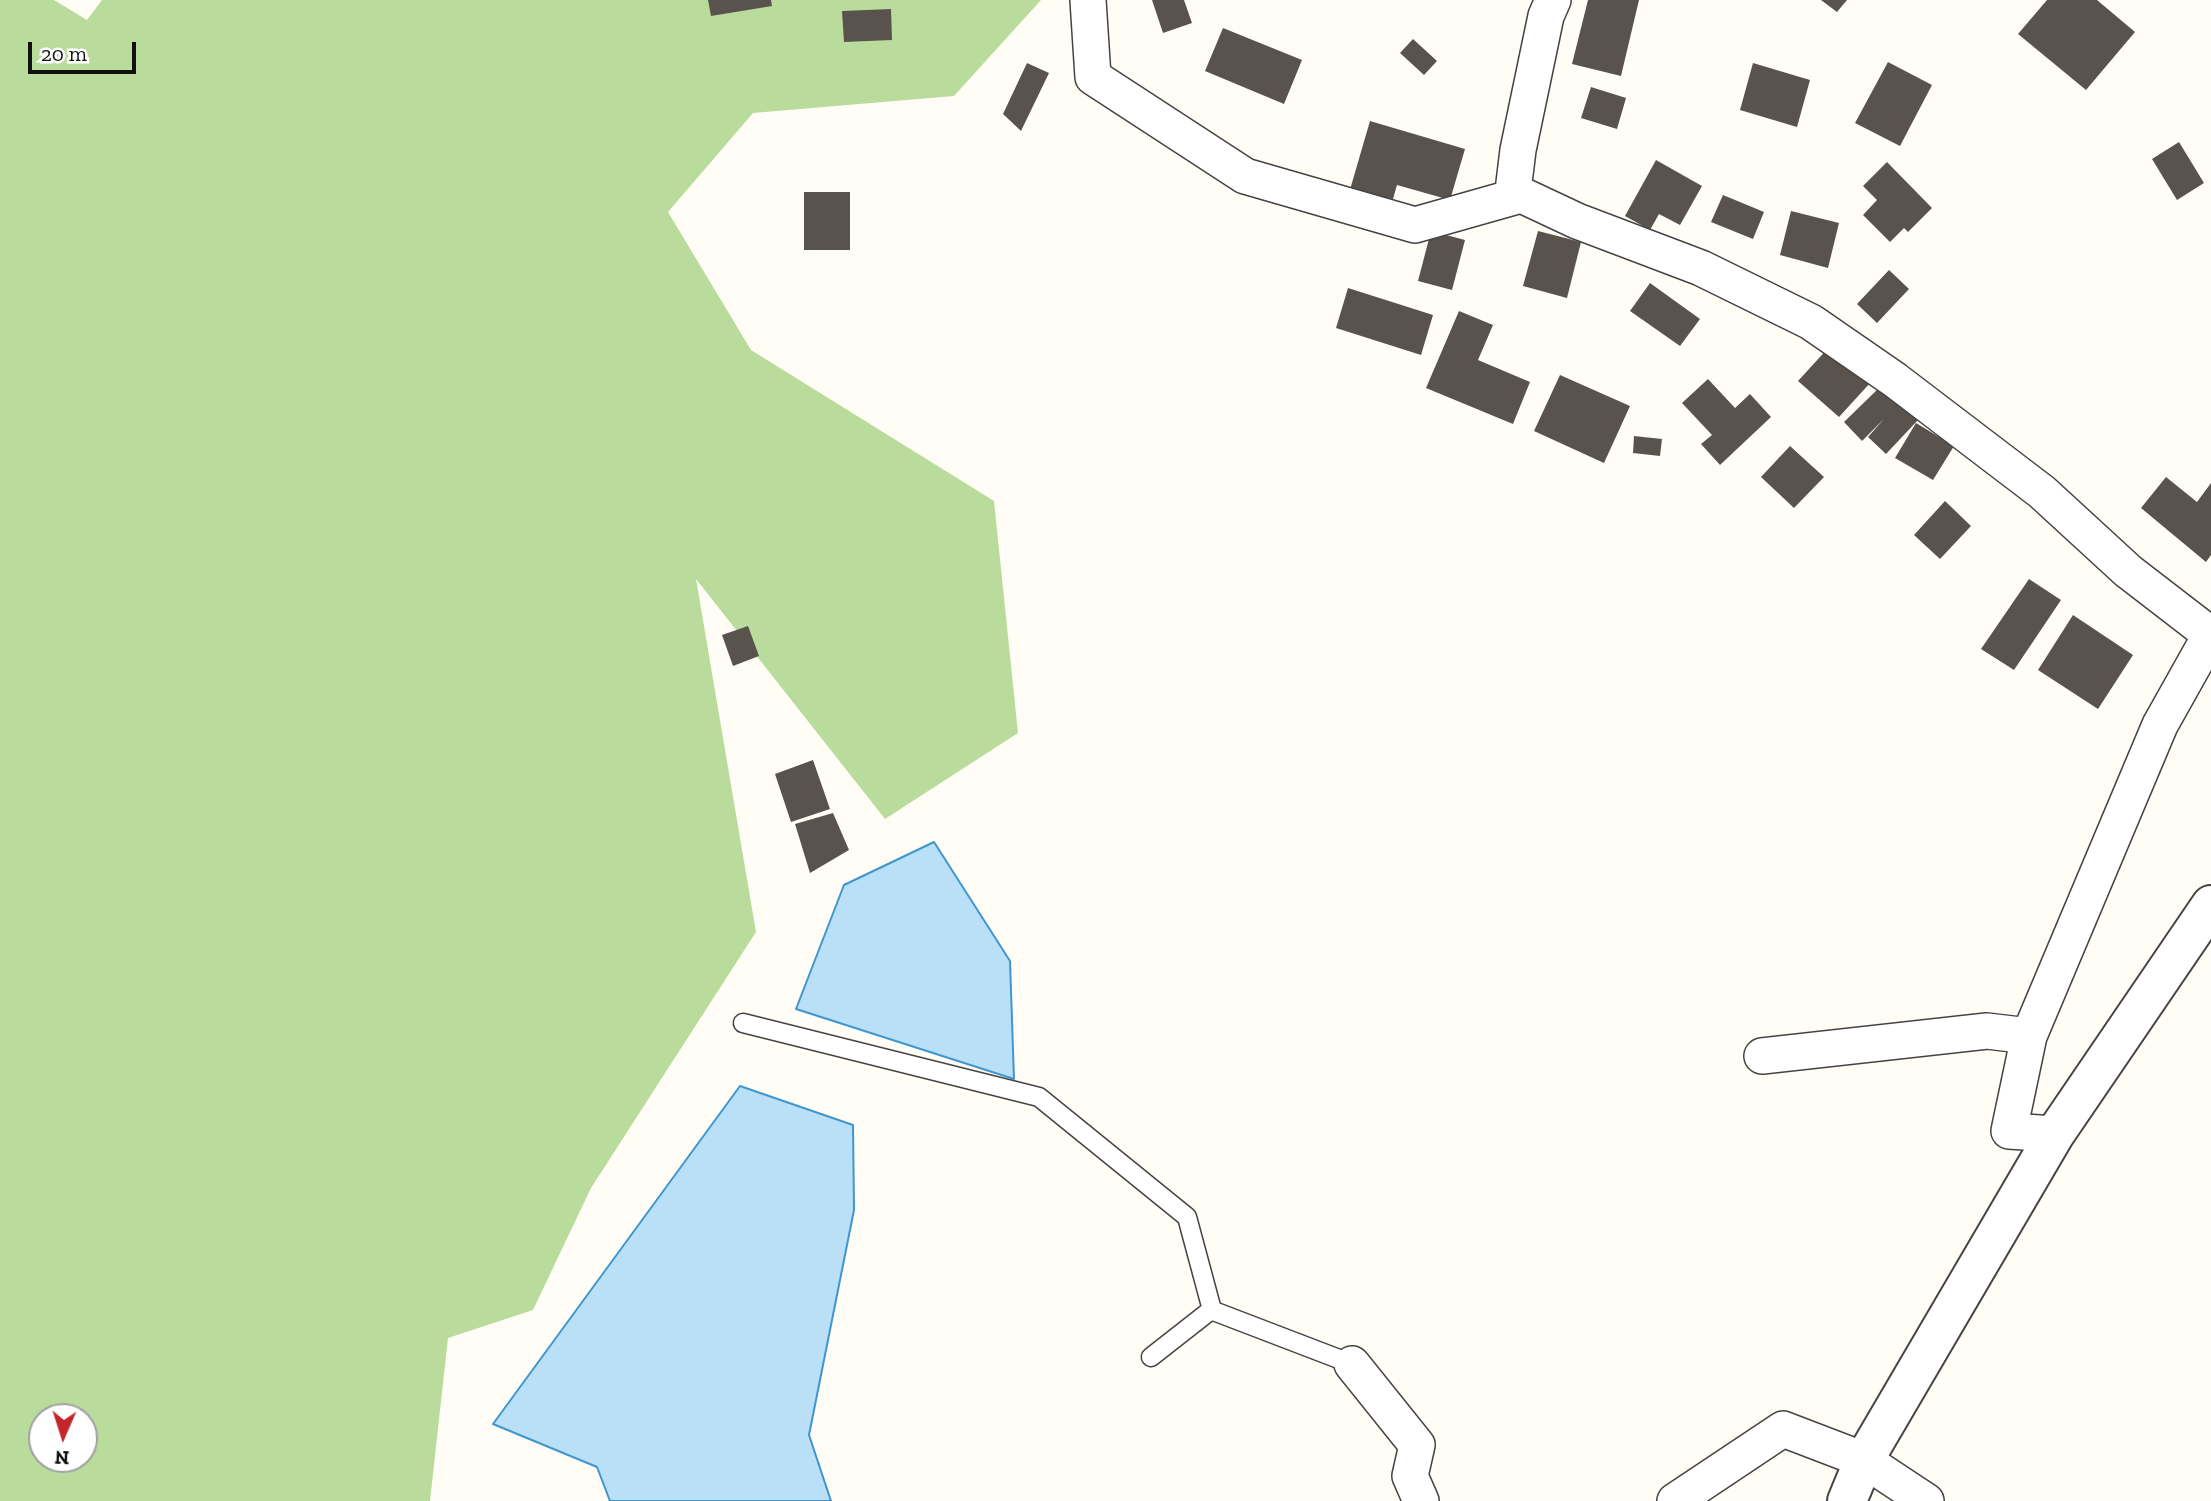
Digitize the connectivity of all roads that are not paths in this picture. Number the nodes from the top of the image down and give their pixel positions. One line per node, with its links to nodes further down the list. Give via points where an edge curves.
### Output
1 (1088, 0): 3 (street, via 1093,77 1245,176 1415,225)
2 (1553, 0): 3 (street, via 1518,150 1513,191)
3 (1521, 195): 4 (street, via 1701,268 1811,322 2042,492 2128,571)
4 (2211, 635): 7 (street, via 2160,725)
5 (2211, 905): 9 (street)
6 (743, 1023): 10 (lane, via 1039,1097 1187,1217)
7 (2029, 1036): 8 (street, via 1987,1031); 9 (street, via 2009,1130)
8 (1762, 1056)
9 (2055, 1133): 13 (street)
10 (1212, 1310): 11 (lane); 12 (lane)
11 (1151, 1357)
12 (1352, 1364): 14 (street, via 1418,1445 1410,1476)
13 (1864, 1460): 15 (street, via 1783,1429); 16 (street); 17 (street)
14 (1421, 1501)
15 (1675, 1501)
16 (1847, 1501)
17 (1926, 1501)

